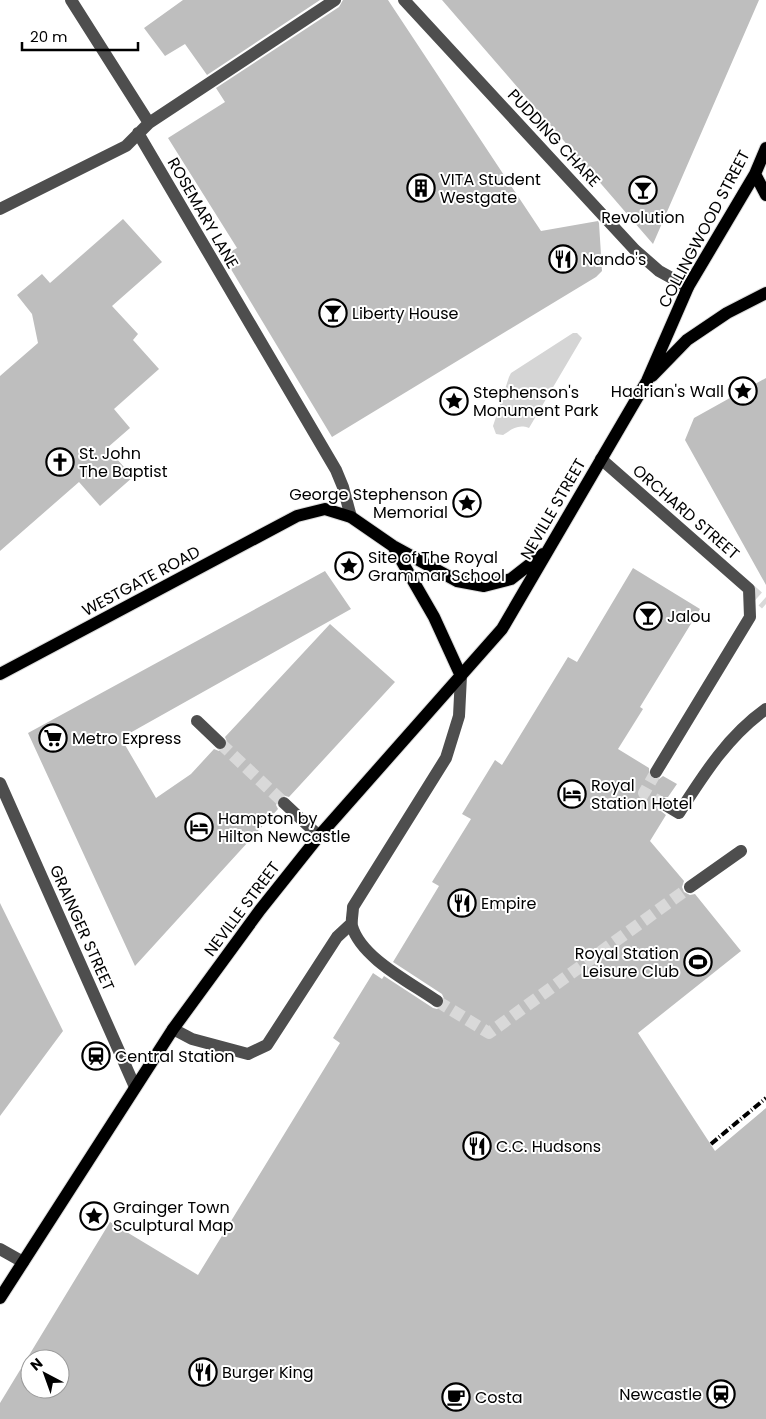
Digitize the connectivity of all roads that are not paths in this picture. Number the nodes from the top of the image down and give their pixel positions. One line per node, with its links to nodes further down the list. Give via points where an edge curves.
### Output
1 (70, 0): 4 (street)
2 (335, 0): 4 (street)
3 (404, 0): 10 (street, PUDDING CHARE, via 635,250 659,271)
4 (148, 123): 5 (street)
5 (138, 133): 9 (street, via 126,146); 14 (street, ROSEMARY LANE, via 336,470)
6 (766, 148): 7 (main road, COLLINGWOOD STREET)
7 (755, 174): 8 (main road); 10 (main road, COLLINGWOOD STREET)
8 (766, 195)
9 (0, 209)
10 (688, 287): 12 (main road, COLLINGWOOD STREET)
11 (766, 293): 12 (main road, via 727,313 686,340)
12 (647, 381): 13 (main road, NEVILLE STREET)
13 (601, 459): 16 (main road, NEVILLE STREET); 22 (street, ORCHARD STREET, via 749,589 750,617)
14 (351, 517): 15 (main road, WESTGATE ROAD); 17 (main road, WESTGATE ROAD, via 325,509 297,516)
15 (393, 546): 16 (main road, WESTGATE ROAD, via 457,581 484,586 511,579); 18 (main road, via 434,617)
16 (548, 550): 18 (main road, NEVILLE STREET, via 502,629)
17 (0, 674)
18 (461, 676): 26 (main road, NEVILLE STREET); 29 (street, via 459,716 446,758 353,907)
19 (766, 708): 25 (street, via 740,728 679,812)
20 (197, 721): 21 (street)
21 (220, 743)
22 (656, 772)
23 (0, 783): 32 (street, GRAINGER STREET)
24 (284, 802): 26 (street)
25 (664, 804)
26 (319, 836): 31 (main road, NEVILLE STREET)
27 (741, 851): 28 (street)
28 (690, 887)
29 (351, 924): 30 (street, via 359,942 372,957); 31 (street, via 337,937 267,1045 248,1054 192,1039)
30 (437, 1001)
31 (173, 1029): 32 (main road, NEVILLE STREET)
32 (135, 1087): 34 (main road, NEVILLE STREET)
33 (0, 1249): 34 (street)
34 (23, 1262): 35 (main road, NEVILLE STREET)
35 (0, 1298)

